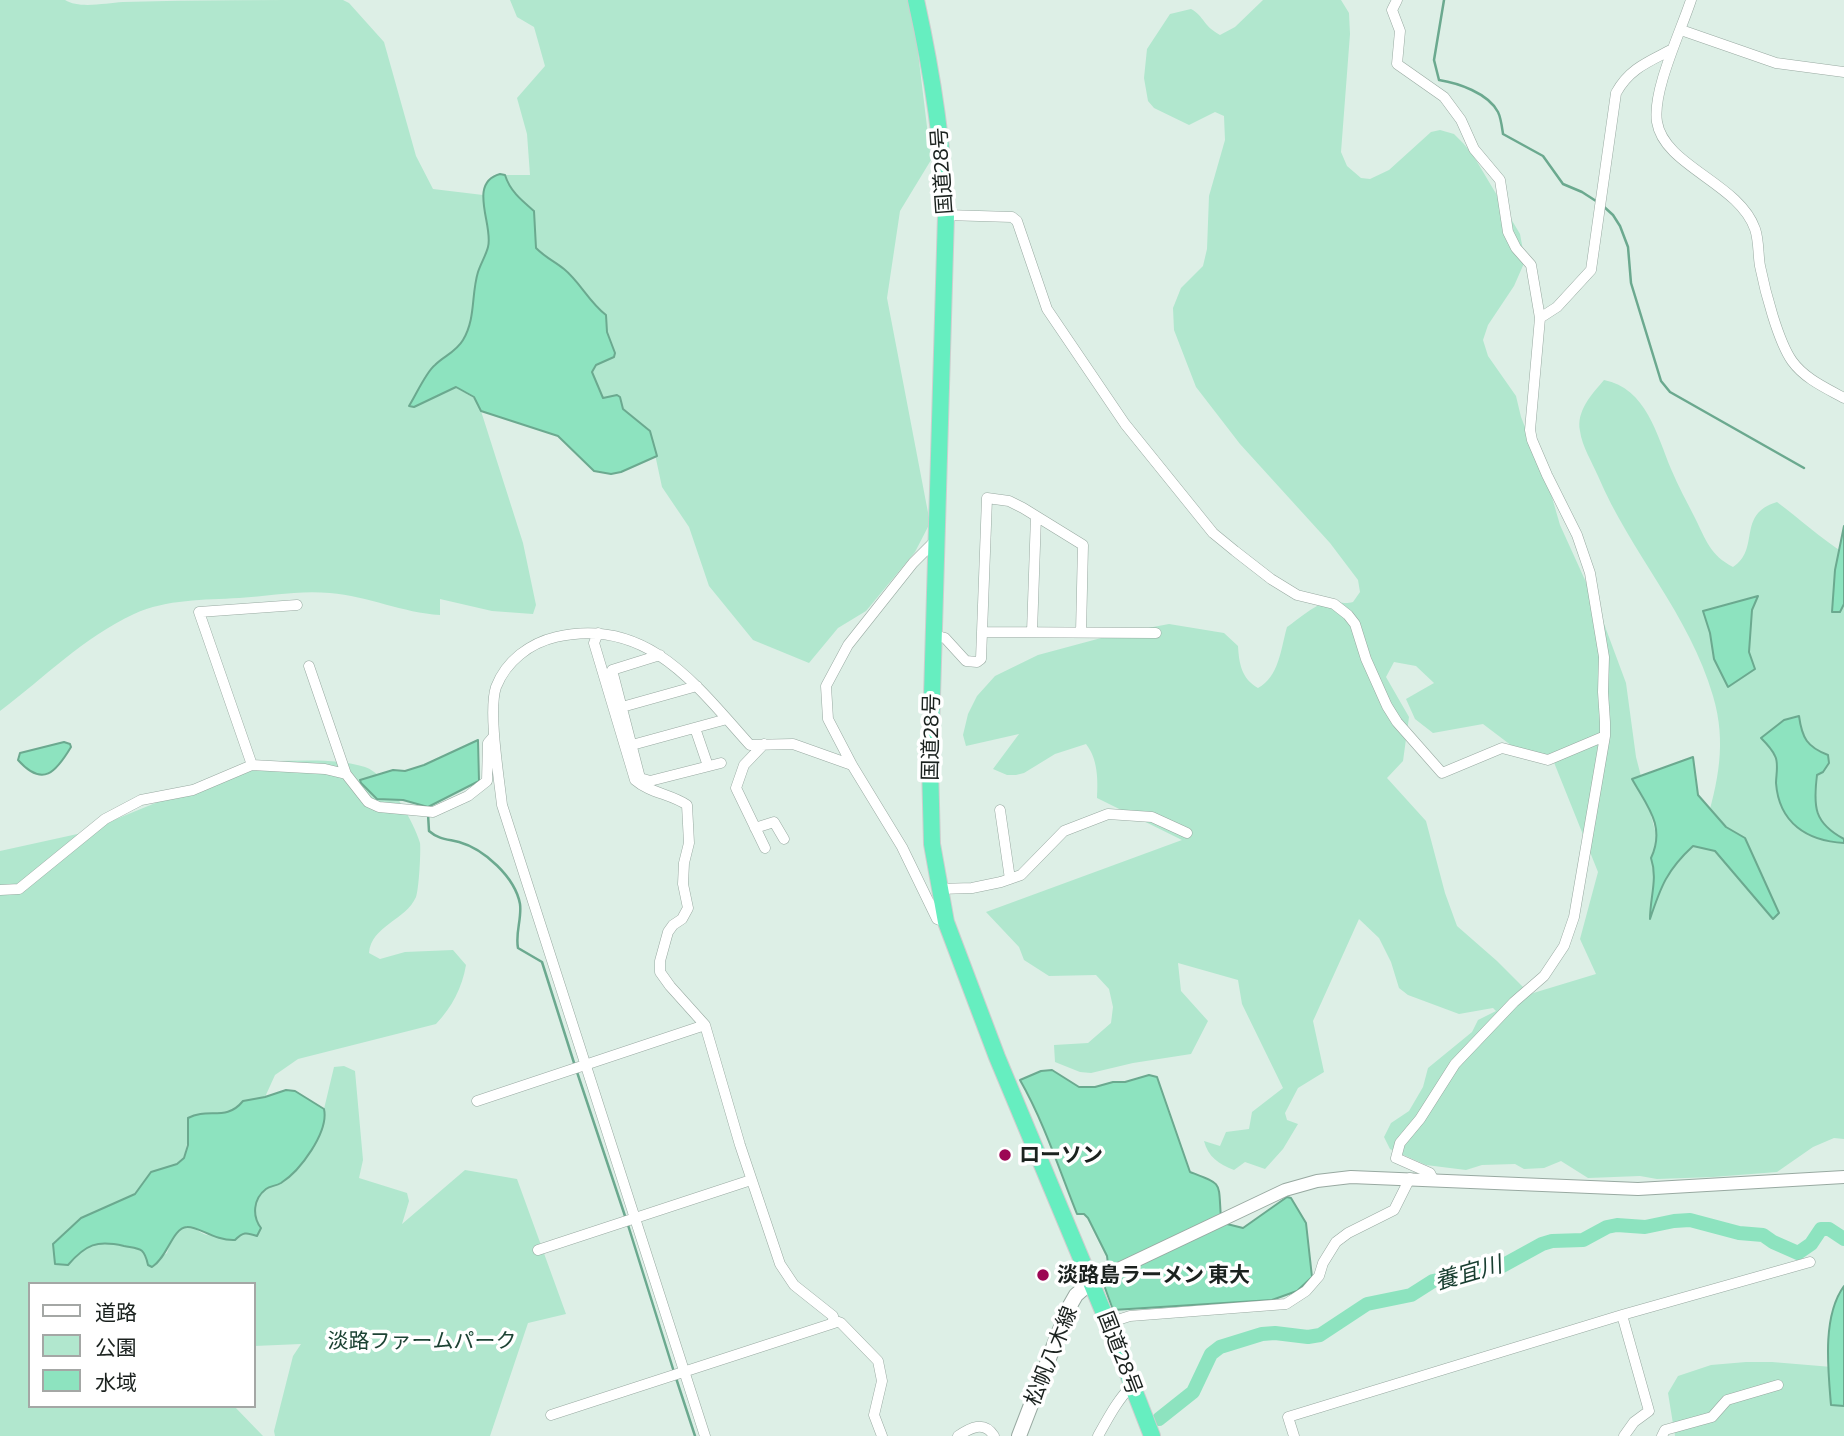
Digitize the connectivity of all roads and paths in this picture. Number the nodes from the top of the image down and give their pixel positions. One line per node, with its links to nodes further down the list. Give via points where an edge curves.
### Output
1 (916, 0): 7 (highway, 国道28号, via 938,114)
2 (1397, 0): 8 (street, via 1392,10 1400,31 1397,65 1444,97 1474,149 1500,180 1508,232 1531,265)
3 (1691, 0): 4 (street)
4 (1681, 30): 5 (street); 6 (street, via 1776,63)
5 (1671, 50): 8 (street, via 1640,66 1616,93 1591,270 1557,307); 9 (street, via 1656,120 1661,136 1669,148 1736,199 1755,229 1766,296 1792,362 1816,383)
6 (1844, 72)
7 (946, 215): 11 (highway, 国道28号); 26 (street, via 1013,217 1017,221 1047,309 1125,424 1213,533 1234,551 1297,595 1334,604 1348,615 1387,706 1441,773 1502,748 1548,760)
8 (1541, 317): 26 (street, via 1530,430 1590,573 1604,657)
9 (1844, 398)
10 (1036, 516): 13 (street, via 1009,501 987,498); 14 (street); 15 (street, via 1083,545)
11 (936, 540): 18 (highway, 国道28号); 31 (street, via 848,645 826,686 828,719)
12 (297, 605): 30 (street, via 200,612)
13 (982, 632): 14 (street); 18 (street, via 977,662 966,661 946,638)
14 (1032, 632): 15 (street)
15 (1081, 632): 17 (street)
16 (598, 633): 19 (street); 25 (street, via 545,640 520,654 497,686); 43 (street, via 594,643 635,780 687,806 689,843 683,884 688,908 668,932 660,972)
17 (1156, 634)
18 (934, 635): 40 (highway, 国道28号, via 930,798)
19 (660, 655): 21 (street); 22 (street, via 612,670)
20 (309, 666): 33 (street)
21 (697, 686): 22 (street); 23 (street)
22 (622, 707): 28 (street)
23 (727, 719): 24 (street); 27 (street, via 750,745)
24 (695, 728): 28 (street); 32 (street)
25 (494, 736): 33 (street, via 488,743 487,782 429,813 373,805); 44 (street, via 502,805)
26 (1605, 736): 49 (street, via 1574,917 1564,946 1544,976 1448,1072 1400,1143 1396,1158 1430,1173)
27 (764, 744): 31 (street, via 793,744); 35 (street, via 744,765 736,788)
28 (632, 746): 32 (street, via 640,778 650,781)
29 (722, 763): 32 (street)
30 (252, 765): 33 (street); 41 (street, via 193,790 141,800 105,818 19,889)
31 (852, 765): 42 (street, via 902,847 937,919)
32 (708, 766)
33 (346, 774)
34 (1000, 810): 39 (street)
35 (755, 828): 37 (street, via 774,821); 38 (street)
36 (1187, 833): 39 (street, via 1152,817 1108,814 1064,831 1021,875)
37 (784, 839)
38 (765, 848)
39 (1010, 879): 40 (street, via 972,888)
40 (939, 889): 42 (highway, 国道28号)
41 (0, 890)
42 (946, 922): 53 (highway, 国道28号)
43 (705, 1025): 44 (street); 48 (street)
44 (579, 1068): 45 (street); 50 (street)
45 (477, 1101)
46 (1844, 1177): 49 (street, via 1638,1189)
47 (1410, 1178): 49 (street); 53 (street, via 1351,1177 1285,1190); 56 (street, via 1394,1210 1336,1242 1320,1276 1286,1304 1130,1316)
48 (751, 1180): 50 (street); 55 (street, via 780,1264 794,1285)
49 (1434, 1181)
50 (630, 1220): 51 (street); 57 (street)
51 (538, 1250)
52 (1810, 1262): 54 (street)
53 (1091, 1282): 56 (highway, 国道28号); 65 (main road, 松帆八木線, via 1068,1309)
54 (1622, 1315): 68 (street, via 1288,1417); 69 (street, via 1649,1411)
55 (833, 1320): 57 (street); 62 (street, via 878,1361 882,1381 874,1415)
56 (1108, 1324): 59 (highway, 国道28号)
57 (678, 1373): 60 (street); 61 (street)
58 (1777, 1385): 70 (street, via 1727,1400 1712,1417 1665,1430)
59 (1132, 1386): 66 (street, via 1122,1394); 67 (highway, 国道28号)
60 (551, 1415)
61 (705, 1436)
62 (882, 1436)
63 (958, 1436): 64 (street, via 980,1426)
64 (993, 1436)
65 (1019, 1436)
66 (1098, 1436)
67 (1152, 1436)
68 (1294, 1436)
69 (1624, 1436)
70 (1662, 1436)

